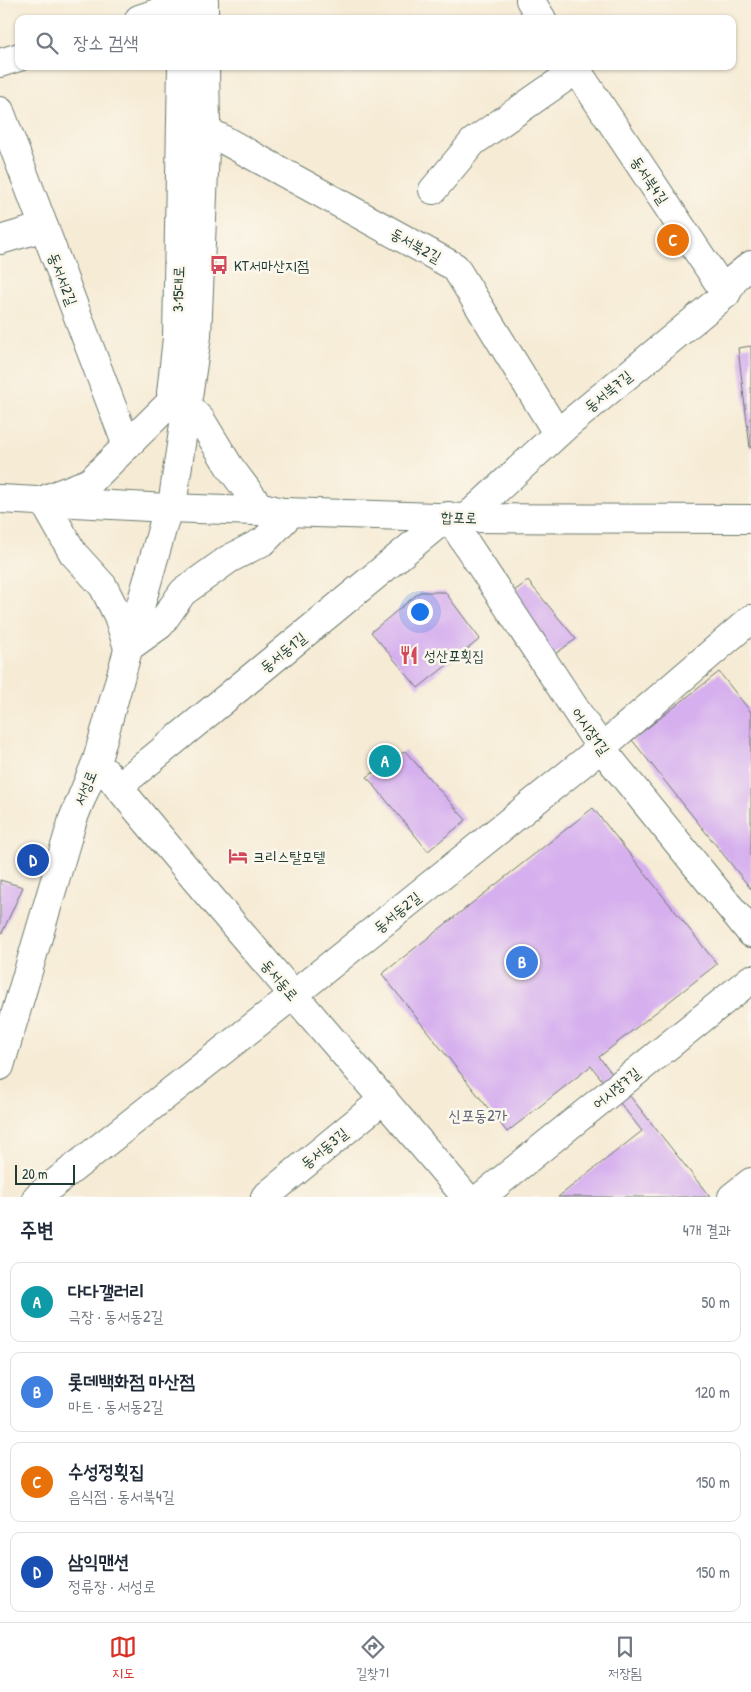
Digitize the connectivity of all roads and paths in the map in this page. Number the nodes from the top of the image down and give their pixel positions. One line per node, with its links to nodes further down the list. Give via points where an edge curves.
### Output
1 (530, 0): 4 (street)
2 (191, 7): 3 (street)
3 (156, 15)
4 (539, 15)
5 (15, 58): 6 (street)
6 (0, 63)
7 (182, 70): 12 (street, 3·15대로)
8 (205, 70): 13 (street, 3·15대로)
9 (573, 70): 14 (street, via 535,101 473,142)
10 (576, 70): 18 (street, 동서북4길)
11 (0, 111): 15 (street, 동서서2길)
12 (181, 120): 13 (street, 동서북2길); 19 (street, 3·15대로)
13 (206, 130): 19 (street, 3·15대로, via 198,336); 20 (street, 동서북2길, via 455,267)
14 (433, 190)
15 (44, 227): 16 (street); 21 (street, 동서서2길)
16 (0, 240)
17 (751, 265): 18 (street, 동서북7길, via 735,278)
18 (726, 294): 20 (street, 동서북7길)
19 (178, 405): 21 (street); 24 (street, 3·15대로, via 172,499); 25 (street, via 201,420 229,466 259,506)
20 (558, 433): 26 (street, 동서북7길)
21 (127, 446): 23 (street, via 90,482)
22 (0, 499): 23 (street)
23 (43, 500): 24 (street); 29 (street, via 73,553 103,586 118,616)
24 (168, 508): 25 (street, 합포로); 29 (street, 서성로)
25 (290, 514): 26 (street, 합포로); 29 (street, via 264,541 229,560 183,592 160,625)
26 (457, 517): 27 (street, 합포로); 30 (street, 어시장1길); 32 (street, 동서동1길)
27 (751, 520)
28 (751, 619): 30 (street, 동서동2길)
29 (128, 648): 31 (street, 서성로)
30 (601, 748): 33 (street, 어시장1길); 35 (street, 동서동2길)
31 (97, 760): 32 (street, 동서동로); 36 (street, 서성로, via 73,819)
32 (118, 787): 35 (street, 동서동로)
33 (751, 933)
34 (751, 979): 42 (street, 어시장7길)
35 (292, 996): 37 (street, 동서동로); 39 (street, 동서동2길)
36 (0, 1066)
37 (384, 1099): 40 (street, 동서동3길); 41 (street, 동서동로)
38 (751, 1182): 43 (street)
39 (37, 1197)
40 (265, 1197)
41 (466, 1197)
42 (481, 1197)
43 (732, 1197)

